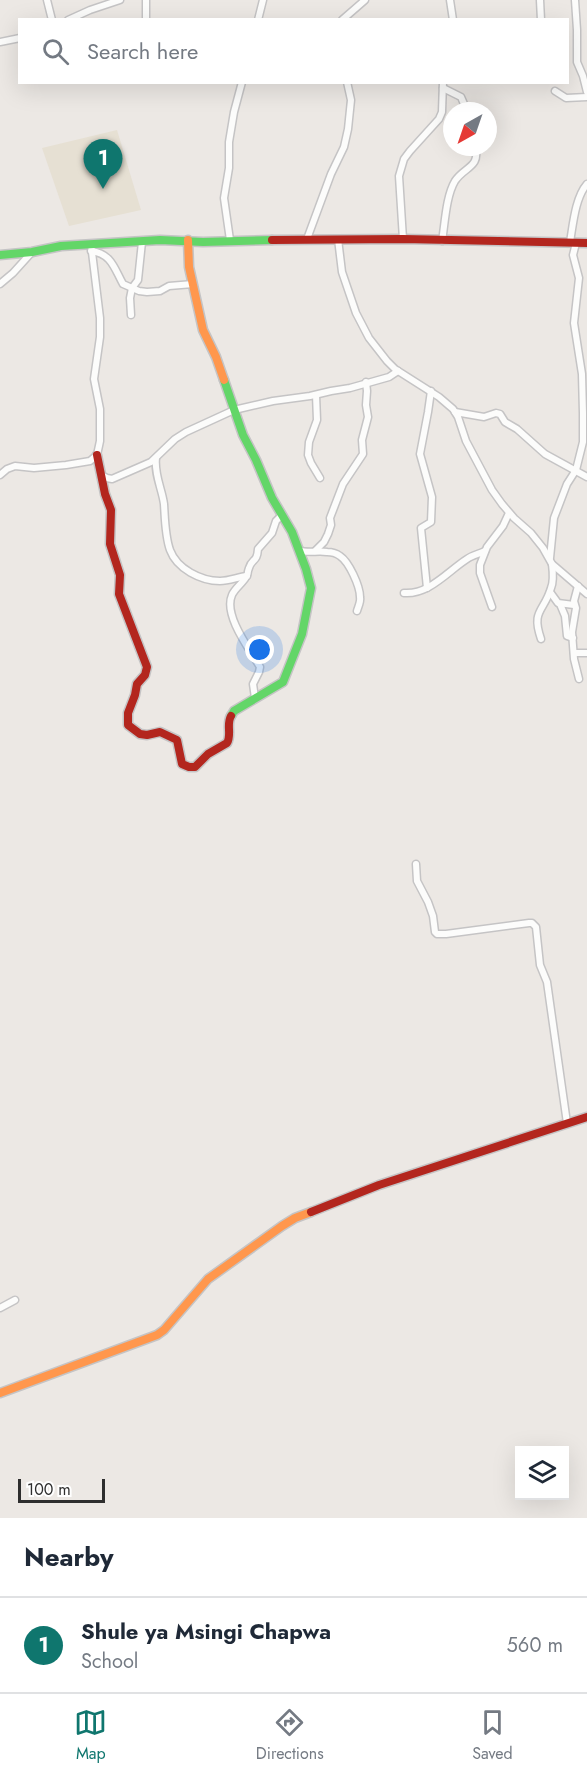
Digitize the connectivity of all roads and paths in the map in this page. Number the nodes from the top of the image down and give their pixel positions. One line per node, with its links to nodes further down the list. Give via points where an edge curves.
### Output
1 (47, 0): 9 (street)
2 (120, 0): 10 (street)
3 (146, 0): 11 (street)
4 (263, 0): 12 (street)
5 (365, 0): 13 (street)
6 (450, 0): 14 (street)
7 (540, 0): 15 (street)
8 (575, 0): 22 (street, via 577,62)
9 (52, 18)
10 (72, 18)
11 (146, 18)
12 (258, 18)
13 (344, 18)
14 (453, 18)
15 (541, 18)
16 (18, 38): 17 (street)
17 (0, 42)
18 (241, 84): 31 (street, via 229,142 224,198)
19 (347, 84): 27 (street, via 351,100 344,147)
20 (443, 85): 24 (street); 29 (street, via 439,119 400,168)
21 (555, 91): 23 (street, via 566,98)
22 (587, 92)
23 (587, 97)
24 (462, 102)
25 (477, 156): 32 (street, via 454,183)
26 (587, 184): 34 (street, via 576,211)
27 (307, 239): 28 (street); 31 (street)
28 (338, 239): 29 (street); 45 (street, via 342,272 356,313 379,352)
29 (403, 239): 32 (street)
30 (188, 240): 31 (street); 33 (street); 40 (street)
31 (230, 240)
32 (442, 241): 34 (street)
33 (142, 242): 36 (street); 41 (street, via 138,280)
34 (573, 242): 35 (street); 43 (street, via 579,278 574,323)
35 (587, 243)
36 (91, 247): 37 (street, via 61,246); 41 (street, via 107,257 123,284); 51 (street, via 100,318 94,379 100,409)
37 (32, 252): 38 (street); 39 (street)
38 (0, 255)
39 (0, 284)
40 (193, 284): 41 (street, via 147,292); 49 (street, via 203,330)
41 (132, 288): 42 (street)
42 (131, 315)
43 (581, 363): 44 (street); 53 (street, via 582,442)
44 (587, 368)
45 (398, 371): 46 (street); 47 (street)
46 (366, 382): 48 (street); 61 (street, via 368,417 363,454 343,484 328,534)
47 (431, 391): 50 (street); 66 (street, via 420,454 432,497 431,522 421,528)
48 (316, 395): 49 (street); 56 (street, via 317,420 308,455)
49 (234, 410): 52 (street, via 186,432); 59 (street)
50 (455, 412): 53 (street, via 484,417 500,414 539,449); 58 (street, via 492,490)
51 (97, 455): 54 (street, via 90,461 66,465 15,466); 55 (street)
52 (156, 458): 55 (street, via 115,478); 64 (street, via 173,555 198,577 217,581)
53 (576, 470): 57 (street); 63 (street, via 554,518)
54 (0, 475)
55 (100, 475): 79 (street, via 111,510 110,544 120,575 119,594 147,668 127,713 128,725 141,735 160,732 176,739 179,758 192,768 227,744 231,715)
56 (320, 477)
57 (587, 477)
58 (509, 513): 62 (street); 63 (street, via 531,533)
59 (282, 516): 60 (street); 64 (street, via 258,549 258,557)
60 (298, 550): 61 (street); 79 (street, via 311,588 302,634 283,682)
61 (315, 551): 73 (street, via 339,555 350,568 360,598)
62 (485, 551): 66 (street, via 465,560); 72 (street, via 479,569)
63 (551, 562): 65 (street); 67 (street)
64 (247, 576): 79 (street, via 230,601 238,630 260,667 253,684)
65 (578, 586): 69 (street); 71 (street)
66 (427, 588): 68 (street)
67 (550, 592): 70 (street); 75 (street, via 538,617)
68 (404, 593)
69 (587, 594)
70 (560, 604): 71 (street); 74 (street, via 567,636)
71 (574, 605): 74 (street)
72 (492, 608)
73 (357, 611)
74 (573, 638): 76 (street)
75 (542, 639)
76 (573, 653): 77 (street); 78 (street)
77 (587, 653)
78 (579, 679)
79 (255, 698)
80 (416, 864): 82 (street, via 417,880 433,916 436,934 531,923 536,927)
81 (587, 1117): 82 (street)
82 (567, 1123): 85 (street, via 379,1185 295,1218 208,1280 157,1335)
83 (15, 1300): 84 (street)
84 (0, 1308)
85 (0, 1393)

